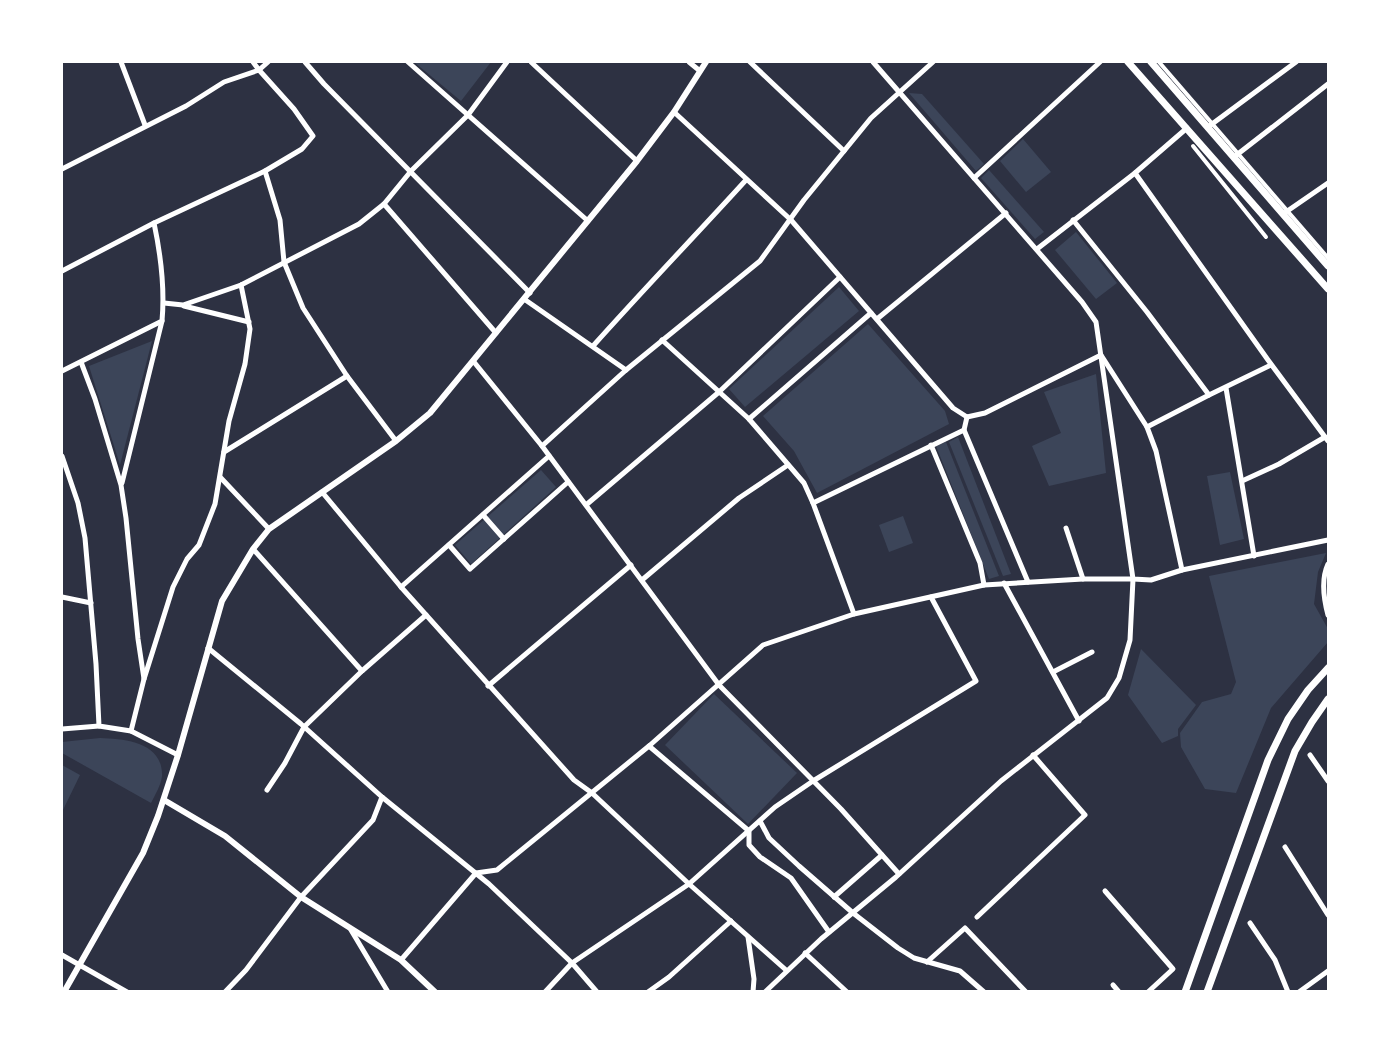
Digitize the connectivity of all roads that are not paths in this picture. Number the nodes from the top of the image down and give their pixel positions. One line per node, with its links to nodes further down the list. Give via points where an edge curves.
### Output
1 (121, 62): 24 (street)
2 (253, 62): 18 (street)
3 (268, 62): 18 (street)
4 (305, 62): 33 (street)
5 (408, 62): 23 (street)
6 (507, 62): 23 (street)
7 (531, 62): 30 (street)
8 (689, 62): 19 (street)
9 (705, 62): 19 (street)
10 (750, 62): 28 (street)
11 (873, 62): 21 (street)
12 (933, 62): 21 (street)
13 (1100, 62): 35 (street)
14 (1128, 62): 26 (main road)
15 (1151, 62): 25 (main road)
16 (1160, 62): 47 (street)
17 (1296, 62): 25 (street)
18 (259, 70): 24 (street, via 224,82); 32 (street, via 314,136 302,149)
19 (700, 71): 22 (street)
20 (1329, 84): 29 (street)
21 (898, 92): 28 (street); 35 (street)
22 (674, 112): 30 (street); 36 (street)
23 (468, 115): 33 (street); 43 (street)
24 (145, 125): 31 (street)
25 (1208, 127): 29 (main road)
26 (1187, 128): 34 (street); 53 (main road)
27 (1193, 146): 45 (street)
28 (844, 151): 41 (street)
29 (1234, 157): 40 (main road)
30 (637, 161): 43 (street)
31 (62, 169)
32 (265, 171): 44 (street); 48 (street, via 280,220)
33 (411, 171): 38 (street); 54 (street)
34 (1135, 172): 42 (street); 68 (street)
35 (974, 178): 39 (street)
36 (746, 180): 41 (street); 64 (street)
37 (1329, 183): 40 (street)
38 (384, 204): 48 (street, via 359,224); 62 (street)
39 (1006, 213): 46 (street); 59 (street)
40 (1283, 214): 49 (main road)
41 (791, 220): 51 (street); 63 (street, via 760,261)
42 (1073, 220): 46 (street); 74 (street)
43 (588, 221): 54 (street)
44 (154, 223): 50 (street); 56 (street)
45 (1266, 237)
46 (1037, 249): 65 (street, via 1096,322)
47 (1329, 258)
48 (284, 262): 52 (street); 71 (street, via 303,308)
49 (1329, 266)
50 (62, 270)
51 (840, 277): 58 (street); 73 (street)
52 (241, 285): 57 (street); 61 (street)
53 (1329, 289)
54 (530, 292): 55 (street)
55 (524, 299): 62 (street); 64 (street)
56 (164, 303): 57 (street); 60 (street)
57 (183, 306): 61 (street)
58 (871, 313): 59 (street); 76 (street)
59 (876, 319): 75 (street, via 953,408)
60 (162, 321): 67 (street); 92 (street)
61 (249, 322): 83 (street, via 245,364)
62 (496, 333): 66 (street)
63 (663, 340): 69 (street); 73 (street)
64 (593, 346): 69 (street)
65 (1101, 355): 75 (street, via 985,413); 77 (street); 108 (street)
66 (474, 362): 80 (street, via 430,413); 82 (street)
67 (81, 363): 70 (street); 92 (street)
68 (1271, 365): 72 (street); 79 (street)
69 (626, 370): 82 (street)
70 (62, 371)
71 (347, 376): 80 (street); 83 (street)
72 (1226, 388): 74 (street); 90 (street)
73 (719, 392): 76 (street); 95 (street)
74 (1209, 395): 77 (street)
75 (967, 417): 78 (street)
76 (749, 419): 86 (street)
77 (1147, 427): 106 (street, via 1156,451)
78 (964, 430): 81 (street); 110 (street)
79 (1327, 439): 90 (street)
80 (396, 441): 93 (street)
81 (931, 445): 94 (street); 112 (street, via 980,563)
82 (542, 446): 85 (street)
83 (224, 452): 87 (street)
84 (62, 456): 91 (street)
85 (549, 456): 89 (street); 96 (street)
86 (788, 465): 94 (street, via 804,483); 109 (street, via 739,498)
87 (220, 478): 98 (street); 125 (street, via 215,504 199,545 173,587)
88 (62, 482): 91 (street)
89 (568, 482): 95 (street); 99 (street)
90 (1242, 482): 103 (street)
91 (71, 483): 116 (street, via 85,538)
92 (121, 485): 125 (street)
93 (322, 492): 98 (street); 113 (street)
94 (813, 503): 117 (street)
95 (586, 505): 105 (street)
96 (483, 515): 99 (street); 101 (street)
97 (1066, 528): 107 (street)
98 (269, 529): 102 (street)
99 (504, 539): 101 (street, via 470,569)
100 (1329, 540): 103 (street)
101 (449, 545): 113 (street)
102 (253, 549): 120 (street, via 222,601); 123 (street)
103 (1254, 556): 106 (street)
104 (1329, 564): 119 (street, via 1324,600)
105 (631, 565): 109 (street); 127 (street)
106 (1182, 570): 108 (street, via 1151,580)
107 (1083, 579): 108 (street); 110 (street)
108 (1133, 579): 129 (street, via 1130,640 1119,678 1107,698)
109 (642, 580): 126 (street)
110 (1028, 582): 111 (street)
111 (1004, 583): 112 (street); 124 (street)
112 (984, 585): 115 (street)
113 (401, 587): 118 (street)
114 (62, 597): 116 (street)
115 (931, 597): 117 (street); 138 (street, via 976,681)
116 (91, 603): 130 (street)
117 (854, 614): 126 (street, via 763,645)
118 (426, 615): 123 (street); 127 (street)
119 (1329, 615)
120 (208, 648): 131 (street); 135 (street)
121 (1092, 652): 124 (street)
122 (1329, 668): 186 (main road, via 1288,720 1268,760)
123 (362, 671): 131 (street)
124 (1053, 672): 129 (street)
125 (144, 679): 133 (street)
126 (718, 685): 134 (street); 138 (street)
127 (488, 686): 141 (street, via 574,780)
128 (1329, 699): 187 (main road, via 1295,751)
129 (1079, 721): 136 (street)
130 (99, 726): 132 (street); 133 (street)
131 (304, 727): 140 (street); 142 (street)
132 (62, 729)
133 (131, 731): 135 (street)
134 (649, 746): 141 (street); 145 (street)
135 (178, 755): 143 (street)
136 (1033, 755): 149 (street); 156 (street, via 1085,815)
137 (1310, 755): 139 (street)
138 (813, 781): 144 (street); 147 (street)
139 (1329, 781)
140 (267, 790)
141 (592, 793): 148 (street, via 497,870); 150 (street)
142 (382, 797): 148 (street); 152 (street, via 373,820)
143 (164, 800): 152 (street, via 225,836); 167 (street, via 143,853)
144 (760, 821): 145 (street); 153 (street, via 769,838)
145 (749, 831): 150 (street); 160 (street, via 749,845 791,878)
146 (1285, 847): 155 (street)
147 (882, 855): 149 (street); 153 (street)
148 (476, 873): 164 (street); 166 (street)
149 (899, 874): 154 (street)
150 (689, 884): 157 (street); 166 (street)
151 (1105, 891): 185 (street, via 1173,969)
152 (301, 897): 159 (street); 172 (street)
153 (834, 897): 154 (street)
154 (853, 913): 160 (street); 165 (street, via 898,948)
155 (1329, 915)
156 (976, 916)
157 (731, 921): 161 (street); 177 (street, via 669,978)
158 (1250, 923): 188 (street, via 1275,960)
159 (351, 930): 164 (street); 173 (street)
160 (829, 932): 162 (street)
161 (748, 937): 168 (street); 178 (street)
162 (806, 953): 168 (street); 180 (street)
163 (62, 955): 167 (street)
164 (401, 960): 174 (street)
165 (927, 962): 181 (street, via 960,972); 182 (street, via 965,928)
166 (572, 963): 175 (street); 176 (street)
167 (80, 965): 170 (street); 171 (street)
168 (786, 970): 179 (street)
169 (1329, 971): 189 (street)
170 (64, 992)
171 (127, 992)
172 (225, 992)
173 (388, 992)
174 (435, 992)
175 (545, 992)
176 (597, 992)
177 (648, 992)
178 (753, 992)
179 (765, 992)
180 (847, 992)
181 (984, 992)
182 (1026, 992)
183 (1112, 992): 184 (street, via 1113,986)
184 (1119, 992)
185 (1148, 992)
186 (1185, 992)
187 (1207, 992)
188 (1288, 992)
189 (1299, 992)

